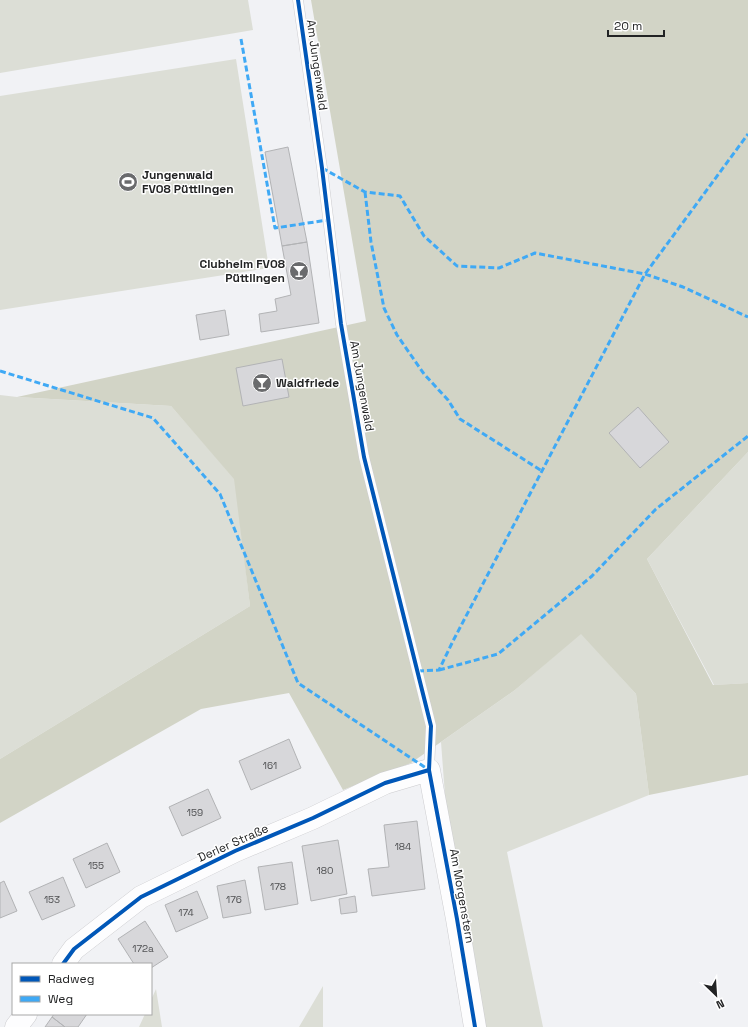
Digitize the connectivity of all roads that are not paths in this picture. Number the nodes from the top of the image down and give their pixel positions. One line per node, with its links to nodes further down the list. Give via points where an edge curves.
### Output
1 (298, 0): 2 (lane, Am Jungenwald, via 341,324 364,457 431,726)
2 (429, 770): 3 (street, Derler Straße, via 385,783 141,897 74,949); 6 (street, Am Morgenstern)
3 (64, 963)
4 (25, 1015): 5 (street)
5 (16, 1027)
6 (475, 1027)

